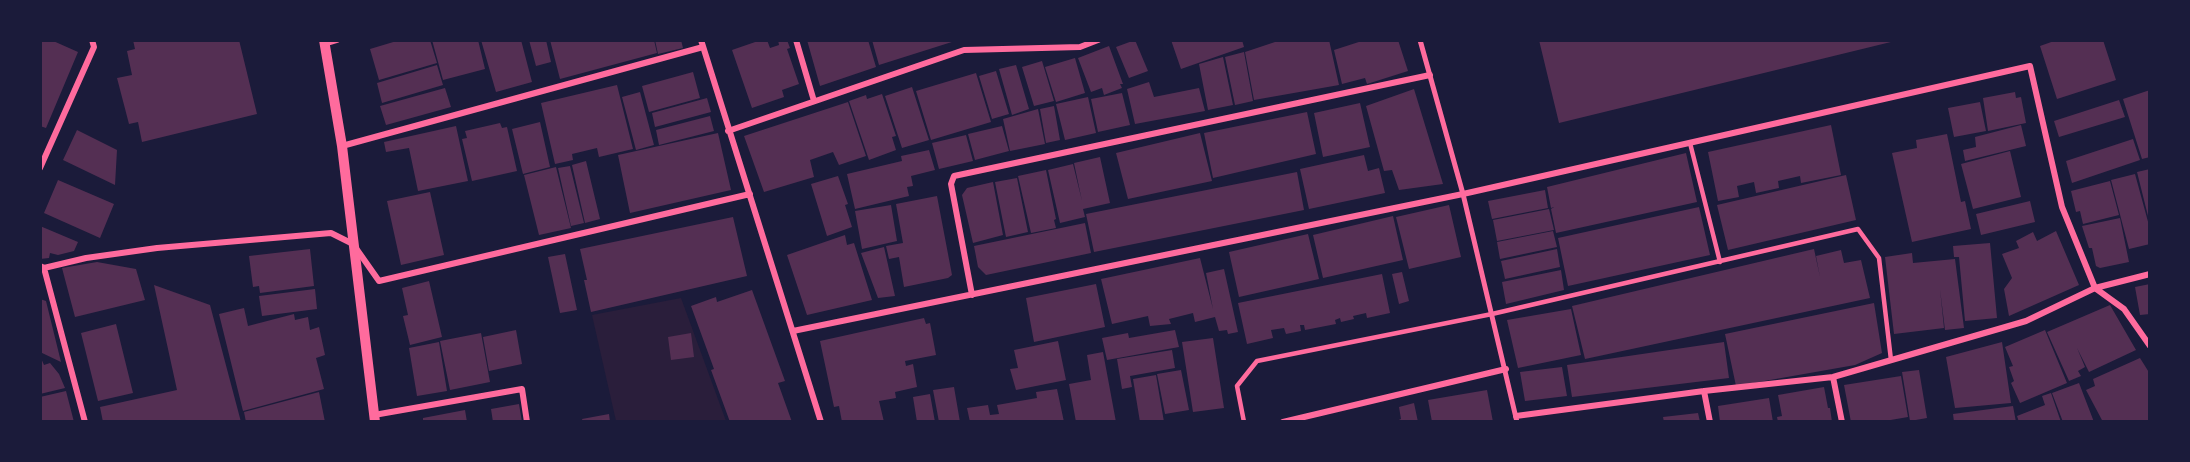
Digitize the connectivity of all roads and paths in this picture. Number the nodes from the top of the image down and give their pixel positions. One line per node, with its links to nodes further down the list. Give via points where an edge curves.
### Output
1 (92, 40): 13 (street, via 94,47)
2 (337, 40): 6 (street)
3 (796, 40): 9 (street)
4 (1098, 40): 9 (street, via 1080,47 964,50)
5 (1420, 40): 8 (street)
6 (324, 42): 12 (street)
7 (702, 44): 10 (street); 12 (street)
8 (1430, 75): 15 (street); 21 (street, via 954,176 951,184)
9 (814, 101): 10 (street)
10 (728, 131): 14 (street)
11 (1690, 143): 15 (street); 17 (lane); 20 (street, via 2030,66 2062,207)
12 (342, 146): 16 (street)
13 (40, 168)
14 (750, 194): 16 (street, via 379,281); 23 (street)
15 (1463, 194): 21 (street); 22 (street)
16 (353, 244): 18 (street, via 331,233 157,248); 29 (street)
17 (1720, 261): 22 (lane); 25 (lane, via 1857,230 1879,258)
18 (42, 267): 31 (street)
19 (2150, 274): 20 (street)
20 (2095, 288): 24 (street, via 2124,309); 25 (street, via 2025,321)
21 (972, 295): 23 (street)
22 (1492, 314): 26 (street); 34 (lane, via 1257,362 1237,386)
23 (793, 331): 33 (street)
24 (2150, 346)
25 (1891, 360): 27 (street)
26 (1506, 369): 30 (street); 35 (street)
27 (1833, 377): 28 (street); 37 (street)
28 (1704, 391): 30 (street); 36 (street)
29 (375, 418): 32 (street, via 522,388)
30 (1517, 419)
31 (85, 422)
32 (527, 422)
33 (821, 422)
34 (1244, 422)
35 (1283, 422)
36 (1710, 422)
37 (1842, 422)

